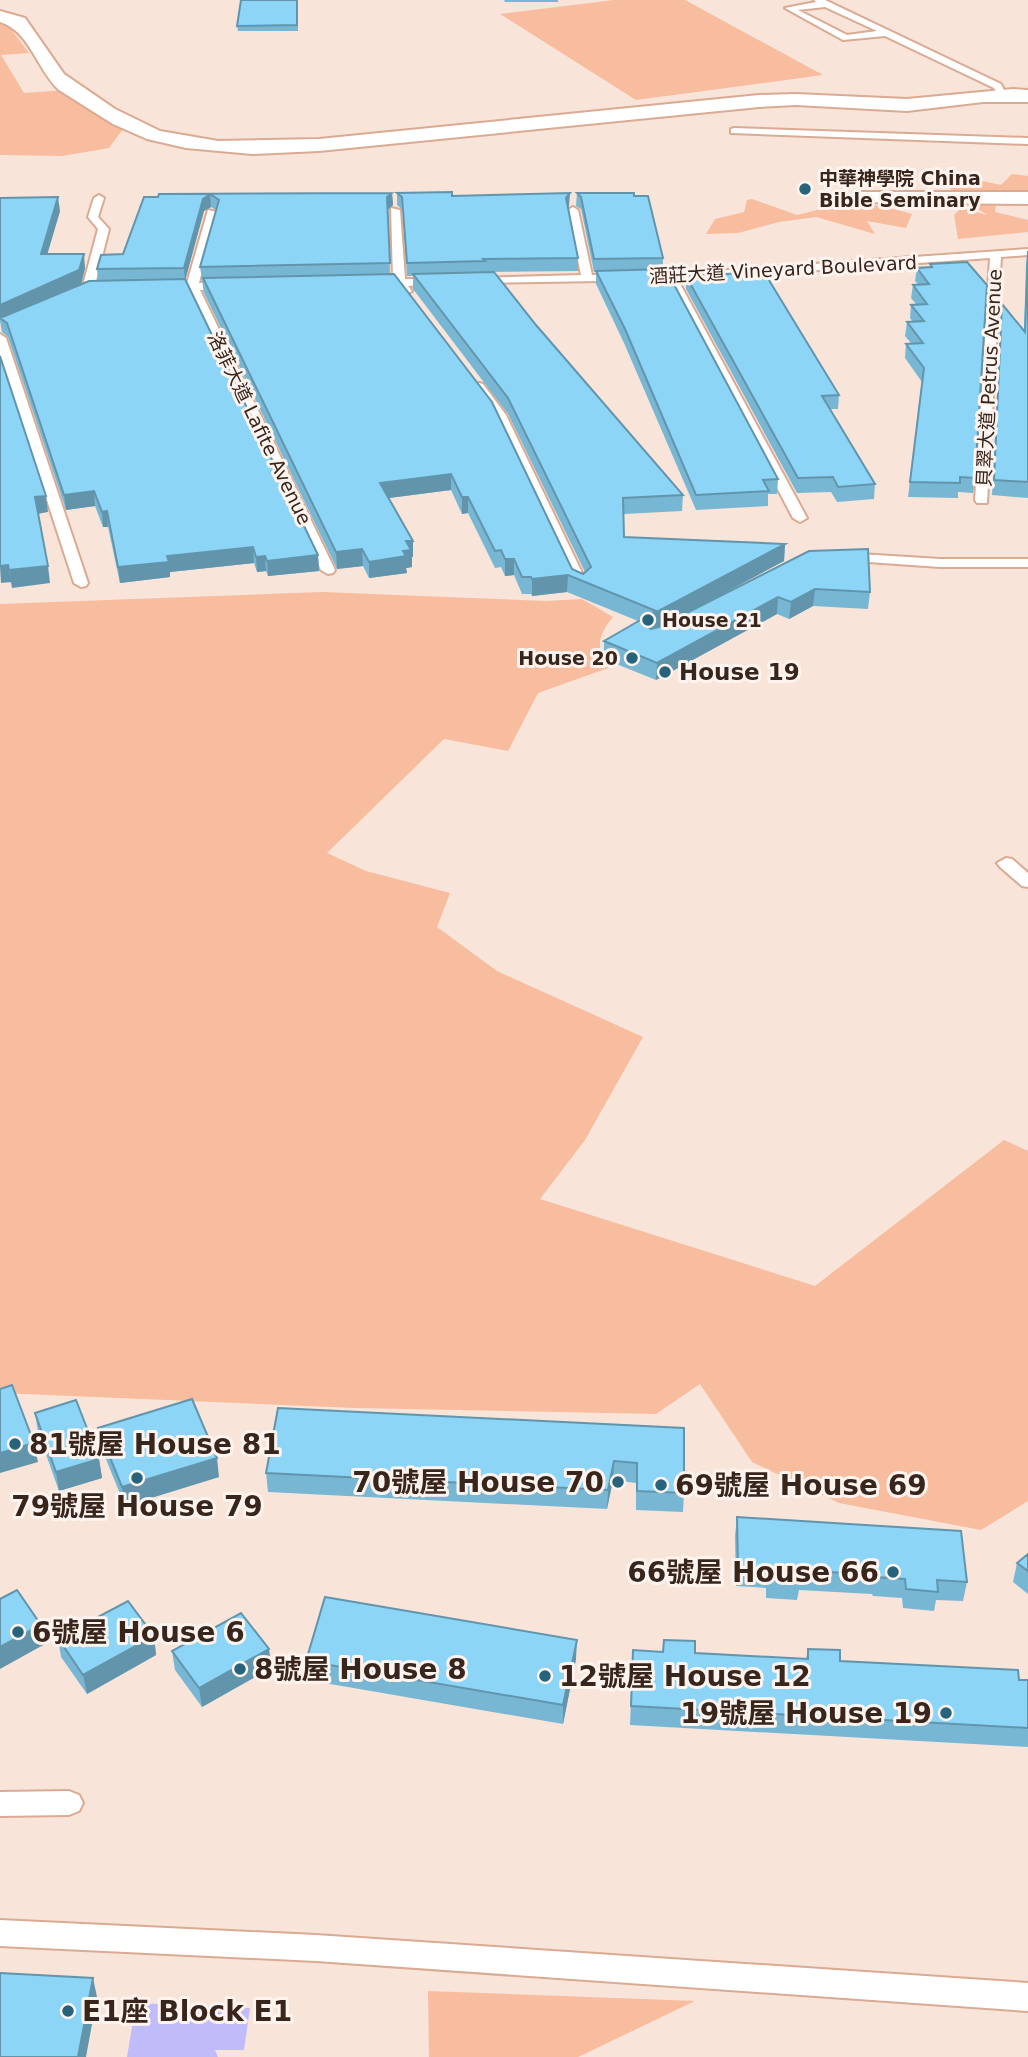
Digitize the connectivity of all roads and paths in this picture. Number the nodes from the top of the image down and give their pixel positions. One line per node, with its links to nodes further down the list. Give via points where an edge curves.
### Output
1 (821, 2): 3 (lane); 3 (lane, via 789,8 846,38)
2 (0, 16): 4 (street, via 24,27 66,86 134,128 208,145 344,142 785,99 902,105)
3 (885, 33): 4 (lane, via 998,86)
4 (1001, 94): 5 (street)
5 (1028, 96)
6 (734, 131): 7 (lane)
7 (1028, 141)
8 (99, 198): 25 (lane, via 93,217 104,229)
9 (862, 198): 10 (street)
10 (1028, 198)
11 (395, 210): 20 (lane)
12 (573, 210): 17 (lane)
13 (212, 212): 23 (lane)
14 (1028, 252): 15 (lane, 酒莊大道 Vineyard Boulevard)
15 (996, 256): 16 (lane, 酒莊大道 Vineyard Boulevard); 31 (lane, 貝翠大道 Petrus Avenue)
16 (671, 277): 17 (lane, 酒莊大道 Vineyard Boulevard); 32 (lane)
17 (587, 279): 19 (lane, 酒莊大道 Vineyard Boulevard)
18 (453, 281): 20 (lane)
19 (466, 281)
20 (399, 282): 21 (lane); 28 (lane)
21 (358, 283)
22 (247, 285): 23 (lane)
23 (192, 286): 24 (lane); 35 (lane, 洛菲大道 Lafite Avenue)
24 (153, 288)
25 (88, 289): 26 (lane); 27 (lane)
26 (101, 289)
27 (75, 295)
28 (416, 304)
29 (0, 338): 36 (lane)
30 (467, 371): 37 (lane, via 500,415)
31 (982, 500)
32 (800, 518)
33 (824, 557): 34 (lane)
34 (1028, 563)
35 (328, 570)
36 (81, 583)
37 (582, 585)
38 (1006, 863): 39 (lane)
39 (1028, 882)
40 (69, 1803): 41 (lane)
41 (0, 1804)
42 (0, 1933): 43 (lane, via 316,1948)
43 (1028, 1997)

